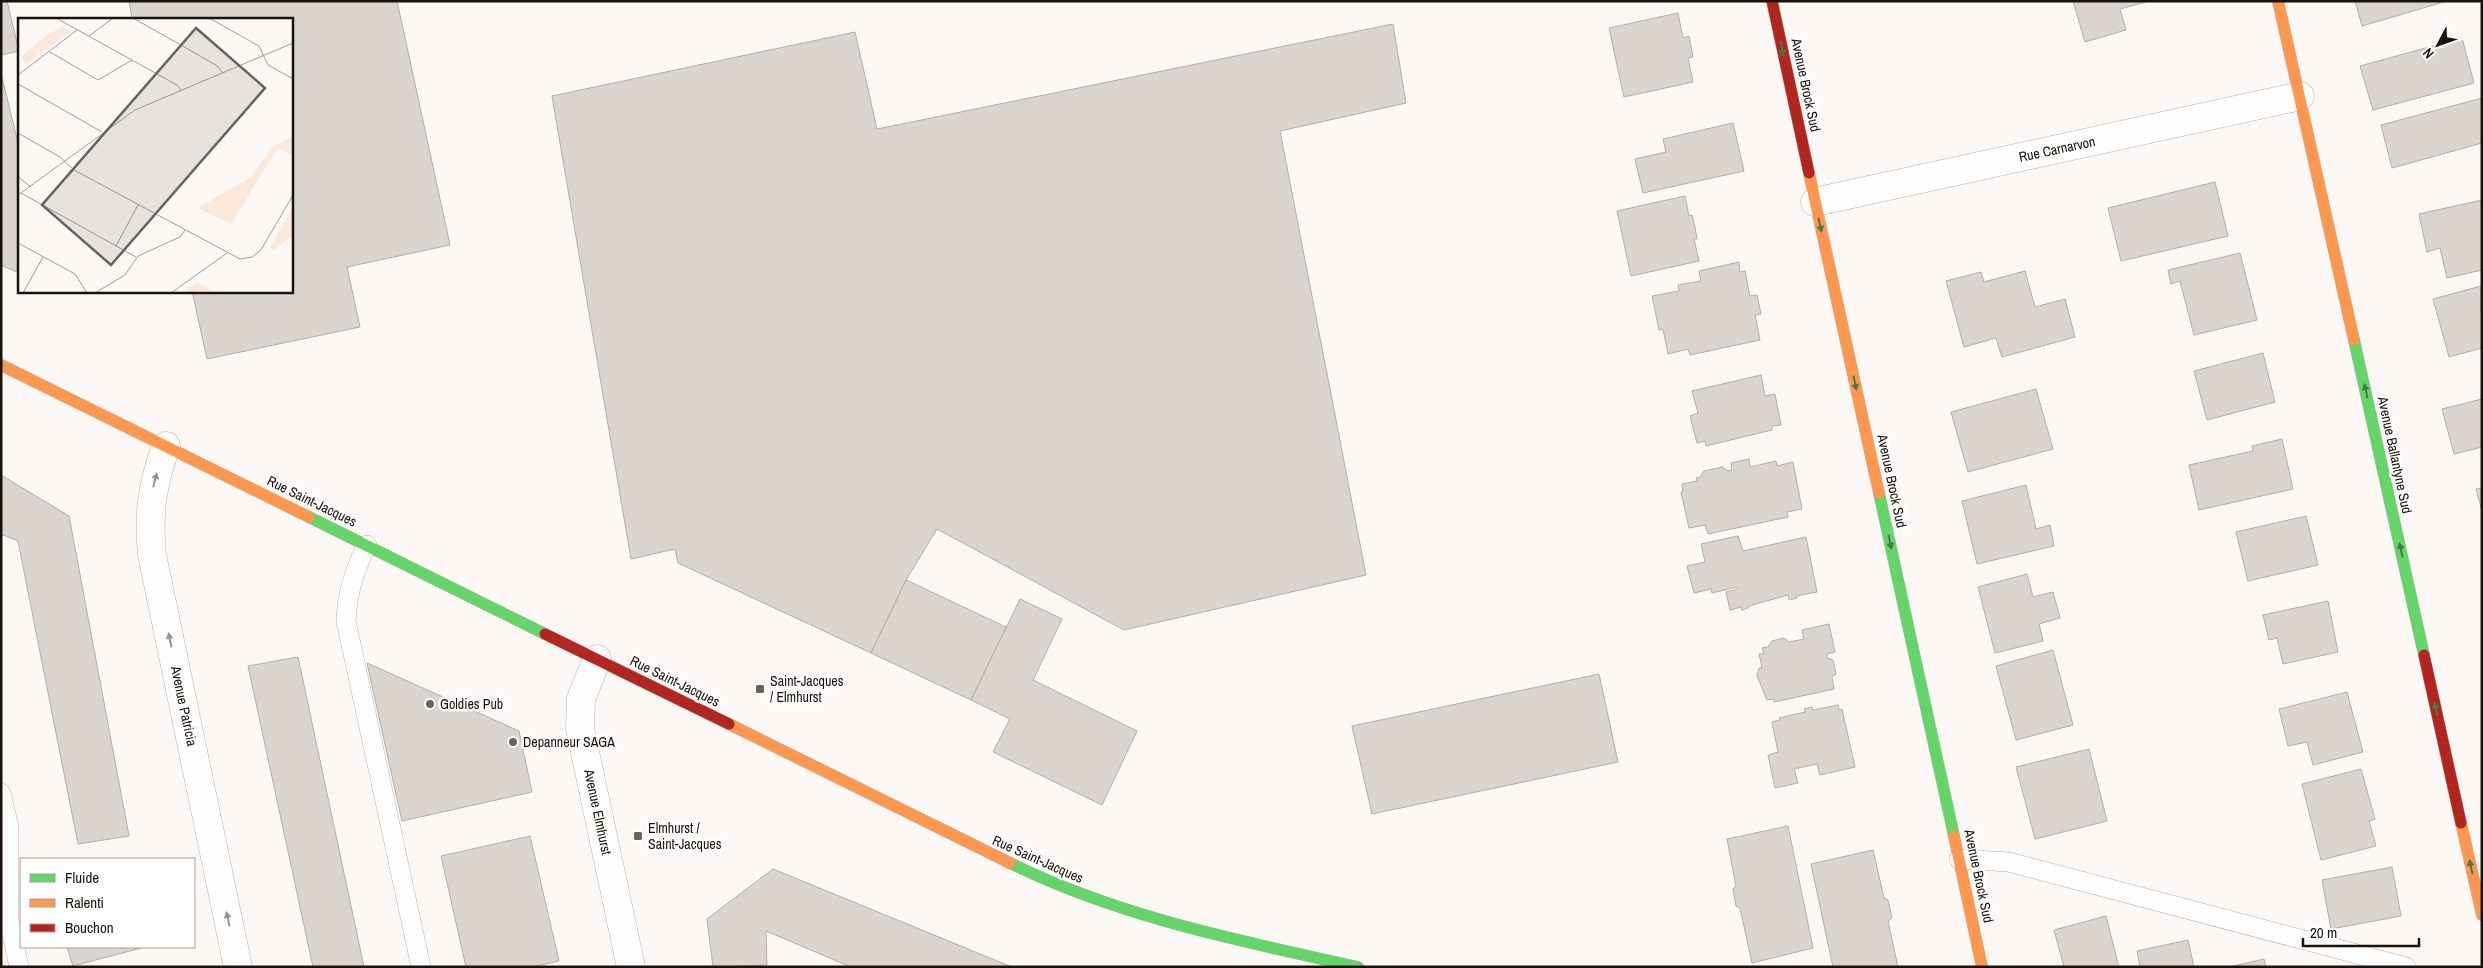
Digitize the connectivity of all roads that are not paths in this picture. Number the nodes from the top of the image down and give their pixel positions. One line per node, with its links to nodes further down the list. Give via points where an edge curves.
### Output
1 (1772, 1): 4 (street, Avenue Brock Sud, one-way to 4)
2 (2278, 1): 3 (street, Avenue Ballantyne Sud)
3 (2300, 96): 4 (street, Rue Carnarvon); 11 (street, Avenue Ballantyne Sud, one-way to 3)
4 (1815, 202): 10 (street, Avenue Brock Sud, one-way to 10)
5 (1, 364): 6 (street, Rue Saint-Jacques)
6 (166, 446): 7 (street, Rue Saint-Jacques); 13 (street, Avenue Patricia, one-way to 6, via 152,555 151,498)
7 (367, 545): 8 (street, Rue Saint-Jacques); 14 (lane, via 356,565 346,621)
8 (597, 659): 15 (street, Avenue Elmhurst, via 581,699 580,729); 16 (street, Rue Saint-Jacques, via 989,854 1075,892 1215,934)
9 (1, 793): 12 (lane, via 9,827 9,921)
10 (1959, 859): 17 (street, Avenue Brock Sud); 18 (lane, via 2009,862)
11 (2482, 915)
12 (19, 967)
13 (238, 967)
14 (421, 967)
15 (631, 967)
16 (1358, 967)
17 (1982, 967)
18 (2406, 967)

